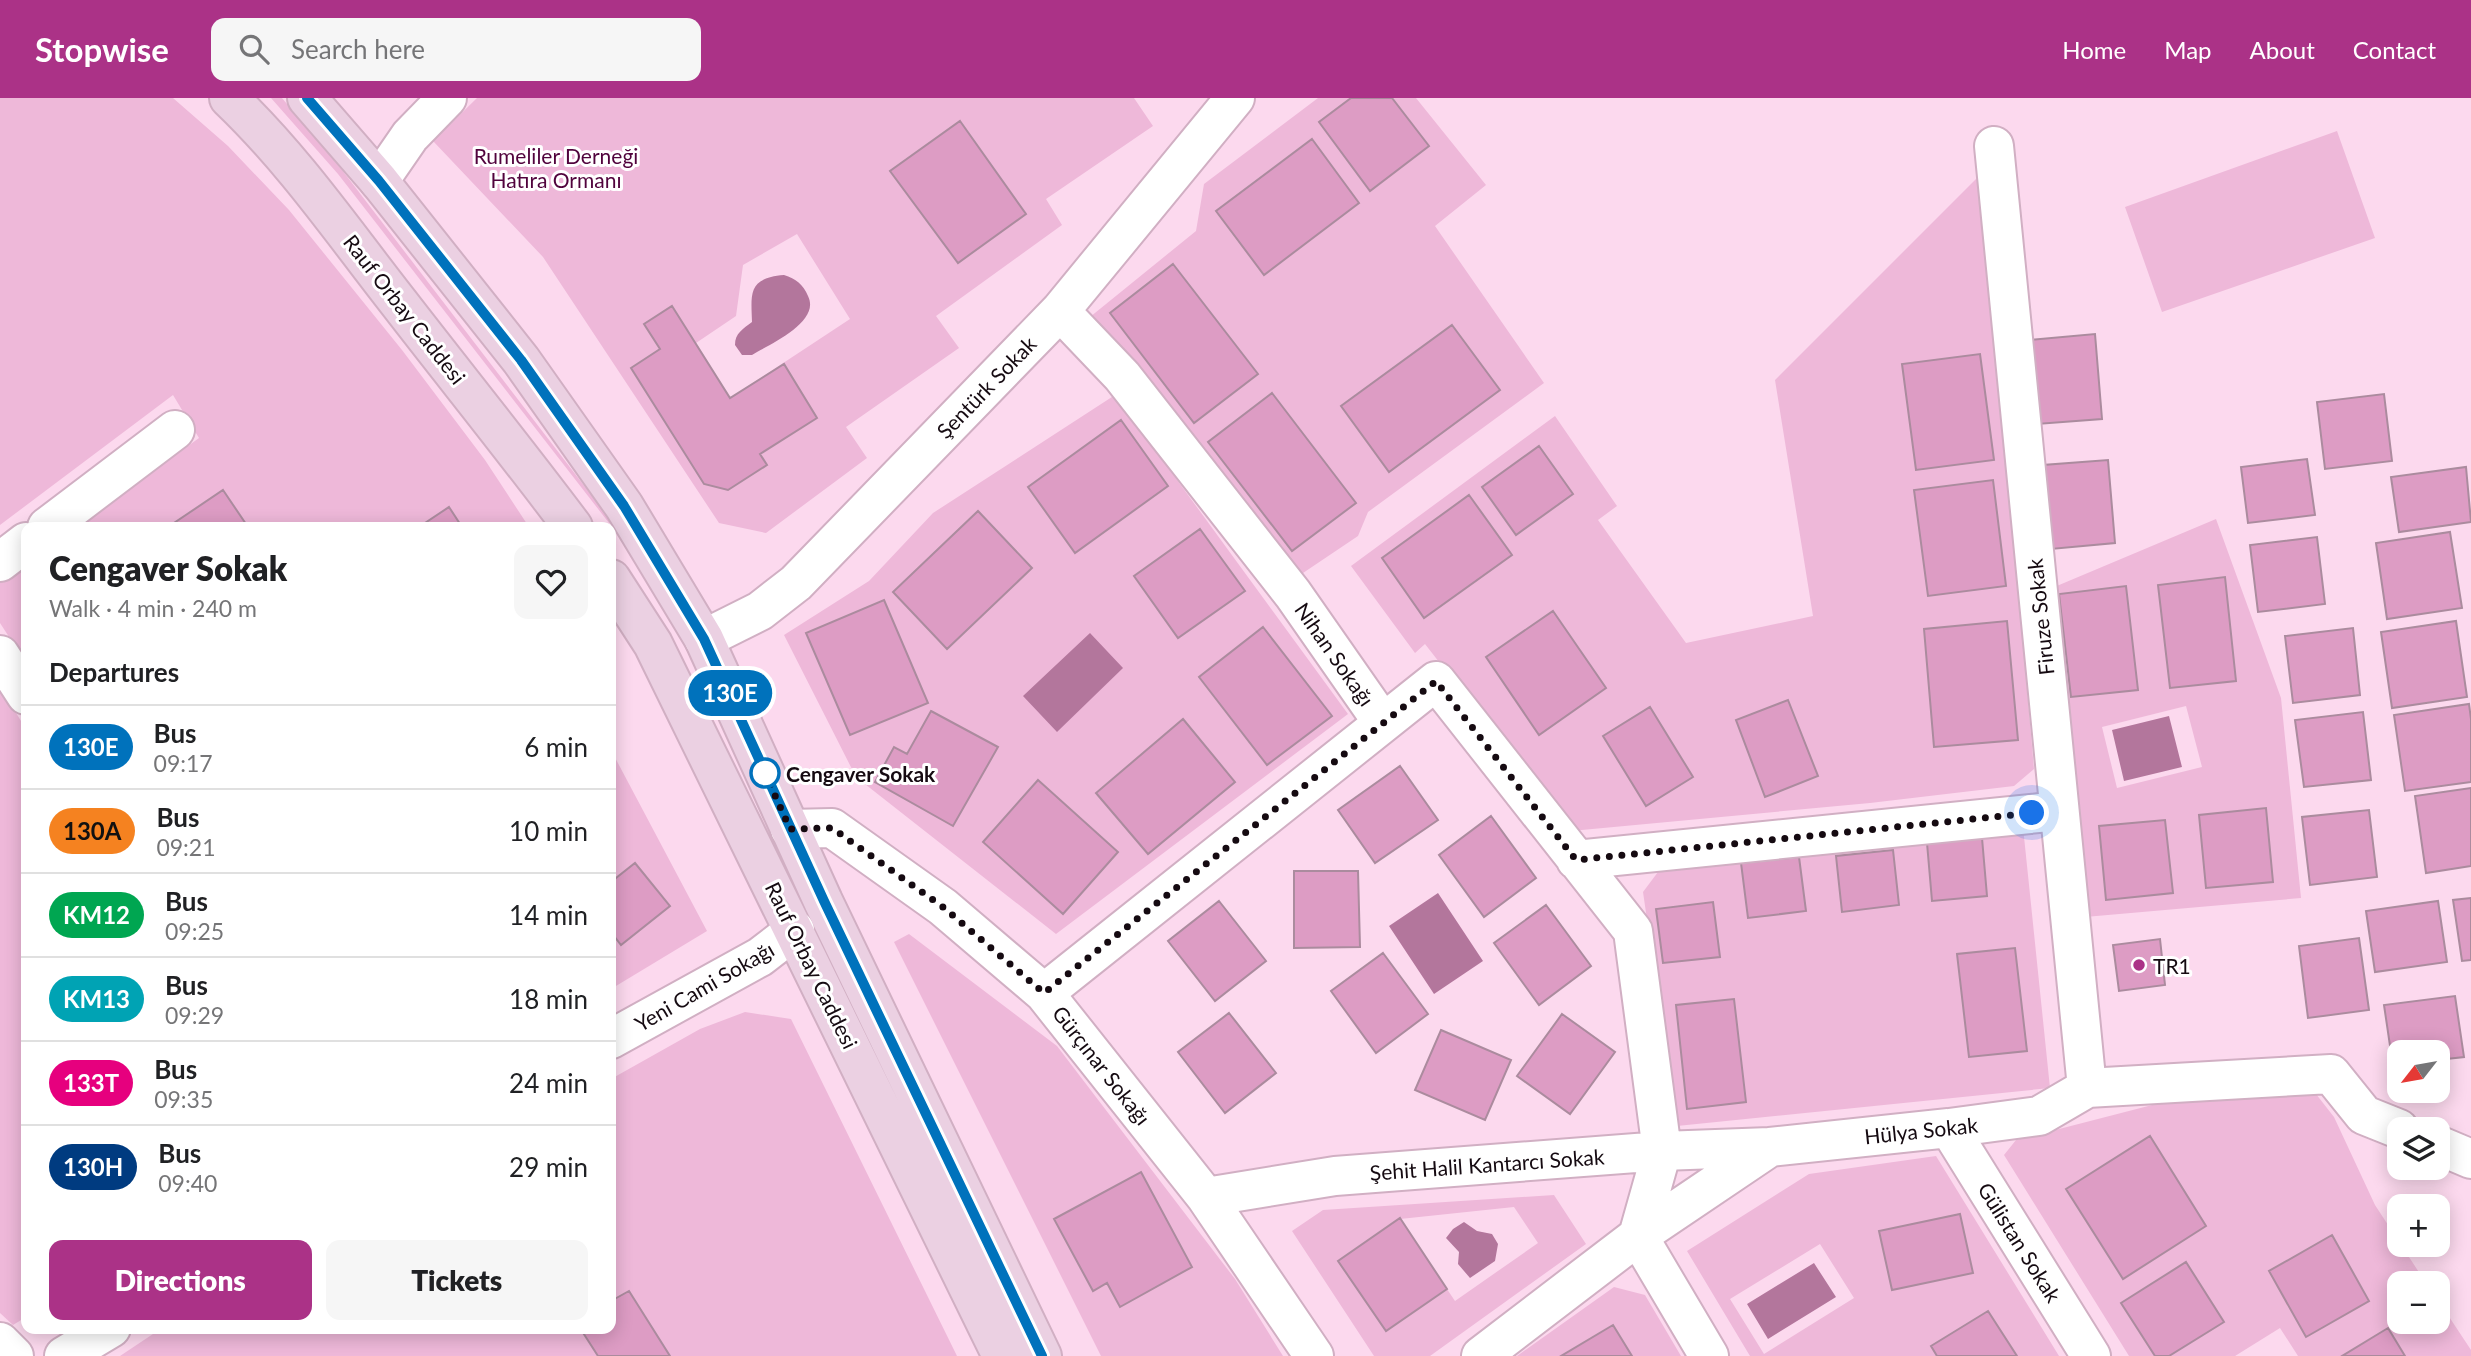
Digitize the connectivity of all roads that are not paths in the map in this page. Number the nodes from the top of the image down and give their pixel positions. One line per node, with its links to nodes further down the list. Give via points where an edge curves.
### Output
1 (229, 98): 10 (street, Rauf Orbay Caddesi, via 312,189)
2 (307, 98): 6 (street, Rauf Orbay Caddesi)
3 (447, 98): 6 (street, via 410,136)
4 (1235, 98): 7 (street, Şentürk Sokak)
5 (1993, 146): 18 (street, Firuze Sokak)
6 (379, 181): 14 (street, Rauf Orbay Caddesi, via 521,360 624,506)
7 (1060, 311): 14 (street, Şentürk Sokak, via 796,583 760,611); 17 (street, Nihan Sokağı, via 1122,376 1293,594)
8 (175, 429): 9 (street)
9 (54, 522)
10 (569, 522)
11 (21, 546): 12 (street)
12 (0, 562)
13 (616, 587): 21 (street, Rauf Orbay Caddesi, via 653,644)
14 (704, 639): 19 (street, Rauf Orbay Caddesi)
15 (0, 655): 16 (street)
16 (21, 687)
17 (1383, 723): 20 (street, Nihan Sokağı, via 1436,681); 22 (street)
18 (2059, 811): 20 (street); 24 (street, Firuze Sokak)
19 (790, 829): 22 (street, Gürçınar Sokağı, via 832,828 943,907); 38 (street, Rauf Orbay Caddesi)
20 (1576, 860): 29 (street, Nihan Sokağı, via 1633,931)
21 (795, 930): 23 (street, Yeni Cami Sokağı, via 760,957); 37 (street, Rauf Orbay Caddesi)
22 (1044, 993): 31 (street, Gürçınar Sokağı)
23 (616, 1036)
24 (2087, 1088): 25 (street, Hülya Sokak, via 2331,1074 2364,1115); 26 (street, Hülya Sokak, via 2039,1116)
25 (2387, 1124)
26 (1949, 1128): 27 (street, Hülya Sokak); 42 (street, Gülistan Sokak)
27 (1770, 1147): 29 (street, Şehit Halil Kantarcı Sokak); 32 (street, Hülya Sokak)
28 (2450, 1150): 30 (street)
29 (1662, 1151): 31 (street, Şehit Halil Kantarcı Sokak, via 1335,1176); 32 (street)
30 (2471, 1159)
31 (1206, 1197): 39 (street, Gürçınar Sokağı)
32 (1638, 1236): 40 (street, Hülya Sokak); 41 (street)
33 (101, 1334): 36 (street)
34 (0, 1342): 35 (street)
35 (14, 1356)
36 (64, 1356)
37 (1002, 1356)
38 (1042, 1356)
39 (1314, 1356)
40 (1481, 1356)
41 (1709, 1356)
42 (2091, 1356)

